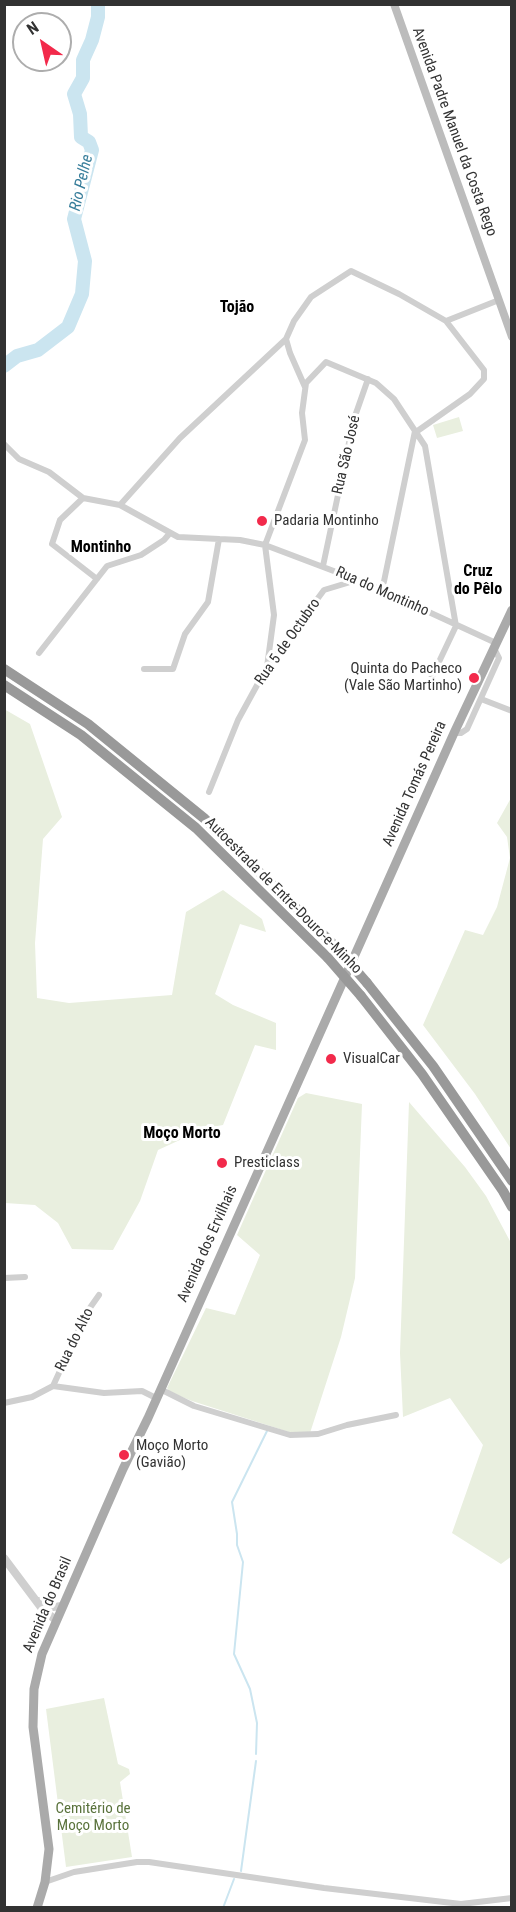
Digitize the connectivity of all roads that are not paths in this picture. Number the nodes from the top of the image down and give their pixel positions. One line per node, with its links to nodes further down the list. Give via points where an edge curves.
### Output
1 (394, 4): 2 (main road, Avenida Padre Manuel da Costa Rego)
2 (499, 300): 3 (street); 4 (main road, Avenida Padre Manuel da Costa Rego)
3 (446, 321): 5 (street, via 351,271 311,297); 8 (street, via 484,370 484,379 470,394)
4 (512, 337)
5 (286, 339): 7 (street); 11 (street, via 180,438)
6 (368, 379): 7 (street, via 326,363); 8 (street, via 394,399); 15 (street, Rua São José, via 354,419)
7 (305, 388): 14 (street, via 305,440)
8 (416, 431): 18 (street); 20 (street, via 425,446)
9 (4, 444): 10 (street, via 19,459 50,472)
10 (83, 498): 11 (street, Rua do Montinho); 16 (street, via 60,520 52,544)
11 (120, 505): 12 (street, Rua do Montinho)
12 (170, 533): 13 (street, Rua do Montinho); 16 (street, via 141,555 107,566)
13 (219, 539): 14 (street, Rua do Montinho); 25 (street, via 208,602 185,634 173,669)
14 (266, 545): 15 (street, Rua do Montinho); 23 (street, via 274,615)
15 (323, 566): 17 (street, Rua do Montinho)
16 (97, 579): 22 (street)
17 (357, 580): 18 (street, Rua do Montinho); 23 (street, Rua 5 de Octubro, via 324,590)
18 (382, 591): 20 (street, Rua do Montinho)
19 (512, 610): 21 (main road, Avenida Tomás Pereira)
20 (456, 626): 21 (street, Rua do Montinho); 27 (street)
21 (495, 646): 28 (street, via 499,658); 30 (main road, Avenida Tomás Pereira)
22 (39, 653)
23 (267, 667): 31 (street, Rua 5 de Octubro, via 238,720)
24 (4, 669): 33 (highway, Autoestrada de Entre-Douro-e-Minho, bridge, via 88,724 205,819 334,945 433,1066)
25 (144, 669)
26 (4, 685): 34 (highway, Autoestrada de Entre-Douro-e-Minho, bridge, via 81,735 196,828 328,958 422,1074)
27 (429, 685)
28 (481, 699): 29 (street); 30 (street, via 467,729)
29 (512, 711)
30 (454, 733): 32 (main road, Avenida Tomás Pereira)
31 (208, 792)
32 (348, 971): 39 (main road, Avenida dos Ervilhais)
33 (512, 1182)
34 (512, 1207)
35 (25, 1277): 36 (street)
36 (4, 1278)
37 (99, 1295): 38 (street, Rua do Alto, via 87,1312)
38 (53, 1386): 39 (street, via 104,1393); 40 (street, via 32,1397)
39 (158, 1393): 41 (street, via 290,1435 318,1434); 44 (main road, Avenida do Brasil)
40 (4, 1403)
41 (396, 1415)
42 (6, 1562): 43 (street)
43 (37, 1600): 44 (street, via 53,1607); 45 (street)
44 (62, 1606): 45 (main road, Avenida do Brasil)
45 (56, 1620): 46 (main road, Avenida do Brasil, via 37,1671 33,1703 34,1737 48,1827)
46 (45, 1882): 47 (street, via 75,1872 149,1862 461,1904); 48 (main road, Avenida do Brasil)
47 (512, 1898)
48 (37, 1908)

